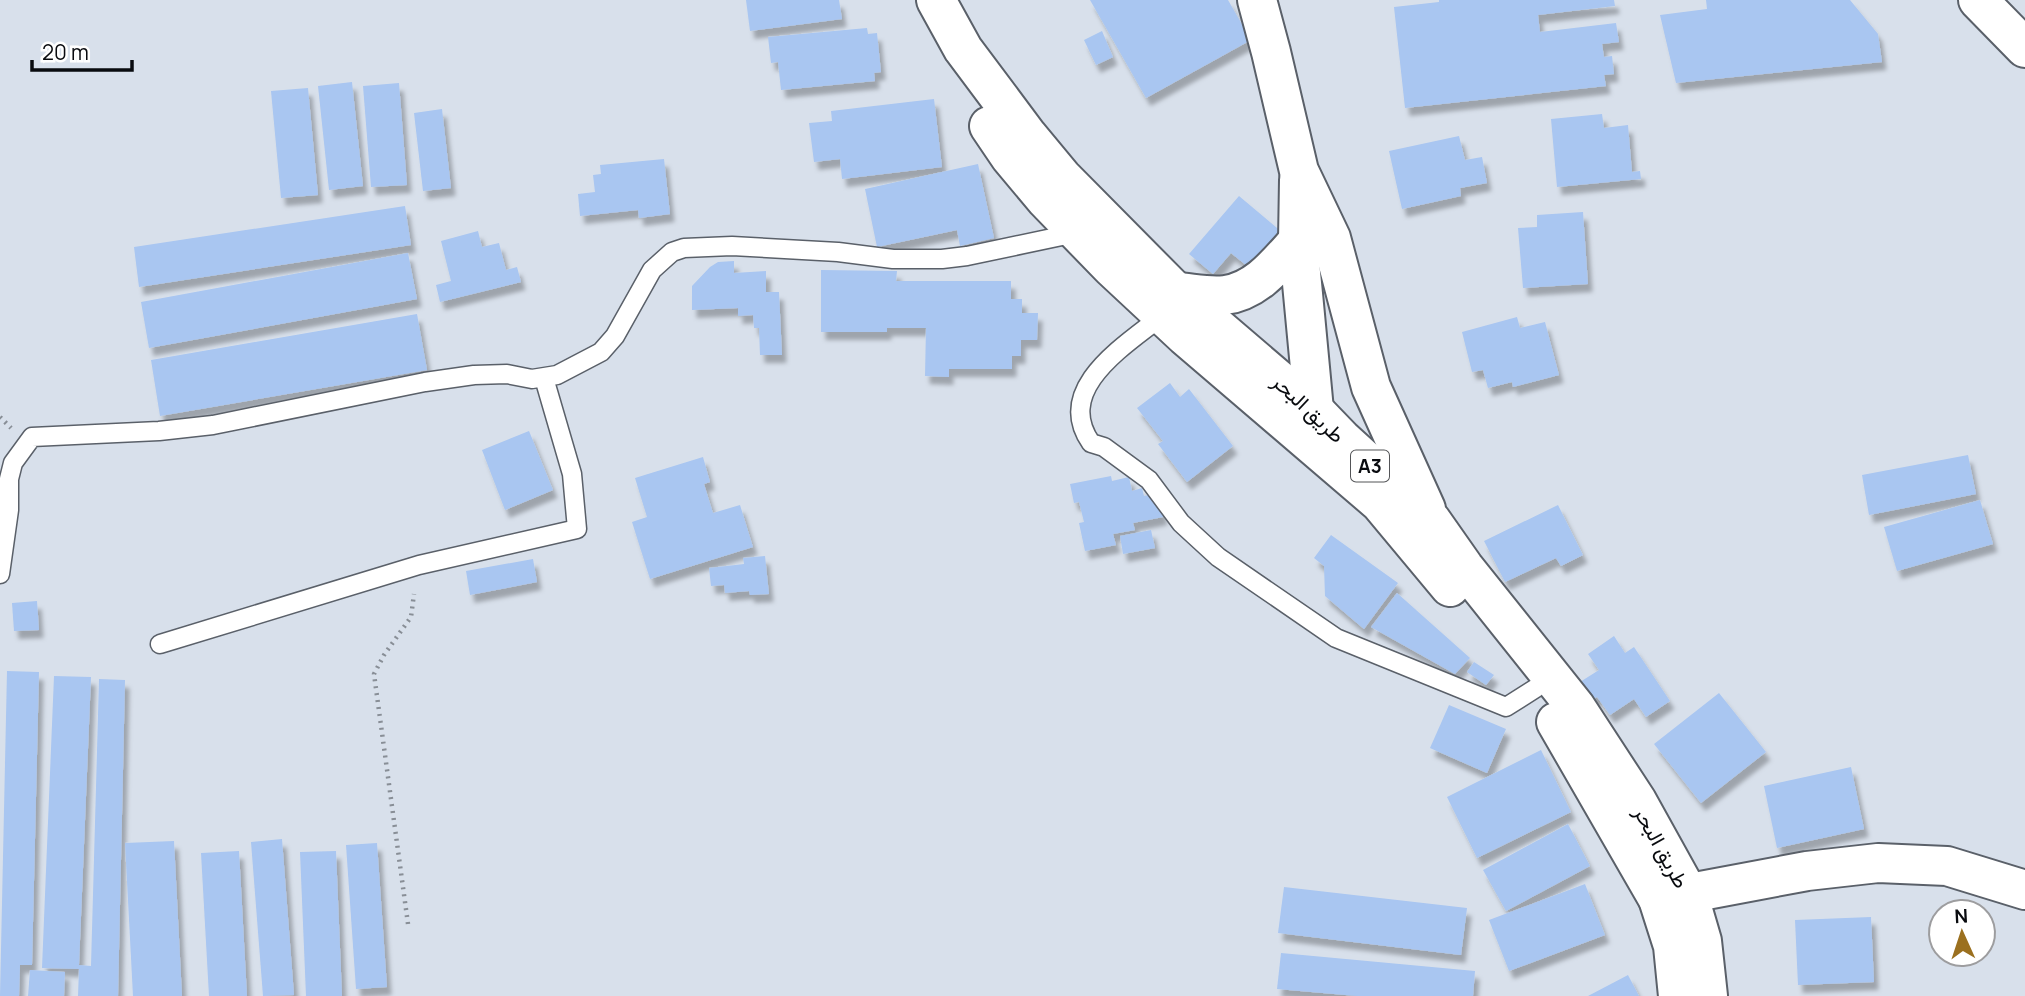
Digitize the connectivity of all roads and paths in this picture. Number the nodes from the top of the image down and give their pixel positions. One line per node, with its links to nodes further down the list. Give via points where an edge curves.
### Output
1 (910, 0): 7 (main road, طريق البحر / A3, via 928,36 1010,157 1046,200)
2 (936, 0): 7 (main road, طريق البحر / A3, via 963,49 1062,177)
3 (1257, 0): 6 (main road)
4 (1978, 0): 5 (main road)
5 (2025, 48)
6 (1299, 171): 8 (main road); 11 (main road, via 1331,239)
7 (1091, 226): 9 (main road, طريق البحر / A3); 10 (lane, via 942,259 732,246 684,248 672,252 652,270 601,352)
8 (1297, 241): 9 (main road, via 1259,281 1235,293); 12 (main road)
9 (1169, 304): 12 (main road, طريق البحر / A3); 17 (lane, via 1104,364 1085,390 1081,418 1091,443 1104,447 1149,480 1181,523 1218,557 1336,638 1506,707)
10 (544, 378): 14 (lane, via 572,474 577,529); 15 (lane, via 474,375 213,425 32,437 13,463 9,478)
11 (1371, 387): 12 (main road); 13 (main road)
12 (1326, 439): 13 (main road, طريق البحر / A3); 17 (main road, طريق البحر / A3)
13 (1431, 520): 19 (main road, طريق البحر / A3, via 1576,706 1637,801)
14 (419, 565): 16 (lane); 20 (path, via 411,617 374,674)
15 (0, 574)
16 (160, 644)
17 (1536, 688): 19 (main road, طريق البحر / A3, via 1599,794)
18 (2025, 890): 19 (main road, via 1947,866 1878,863)
19 (1673, 896): 21 (main road, طريق البحر / A3); 22 (main road, طريق البحر / A3, via 1702,941)
20 (408, 924)
21 (1678, 996)
22 (1707, 996)

